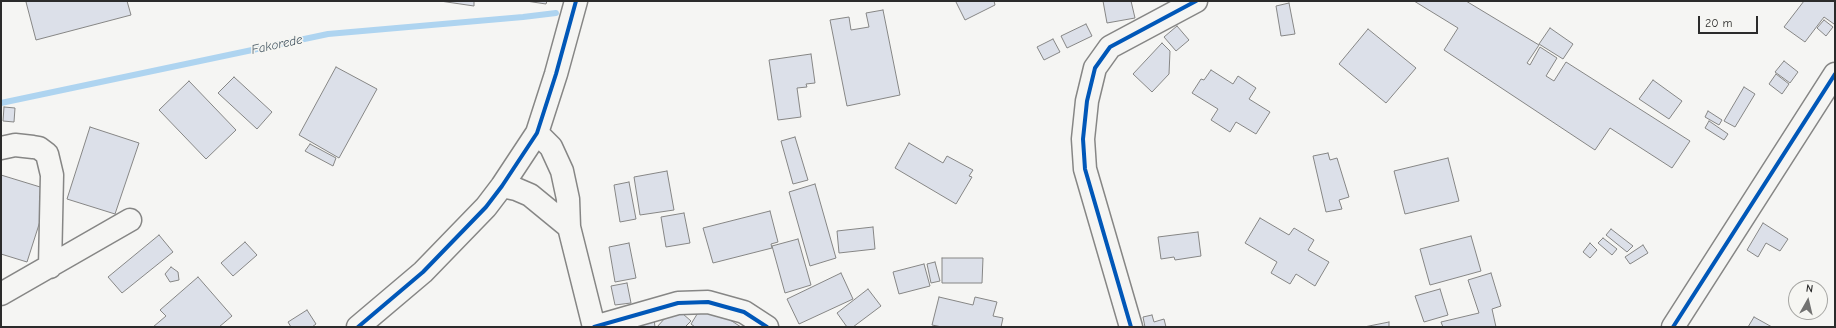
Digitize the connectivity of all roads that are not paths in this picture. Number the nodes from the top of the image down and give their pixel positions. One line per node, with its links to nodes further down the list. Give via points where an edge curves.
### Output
1 (576, 1): 4 (street)
2 (1196, 1): 14 (street, via 1110,47 1095,68 1087,101 1085,169)
3 (1835, 74): 15 (street)
4 (537, 133): 6 (street); 8 (street, via 551,147 562,171 568,199)
5 (1, 148): 9 (street, via 15,145 39,148 47,154 52,175)
6 (502, 186): 8 (street, via 530,195); 11 (street, via 486,208 423,272)
7 (130, 220): 9 (street)
8 (569, 227): 12 (street)
9 (50, 267): 10 (street)
10 (1, 294)
11 (358, 327)
12 (594, 327): 13 (street, via 678,303 708,302 744,312)
13 (767, 327)
14 (1131, 327)
15 (1673, 327)

